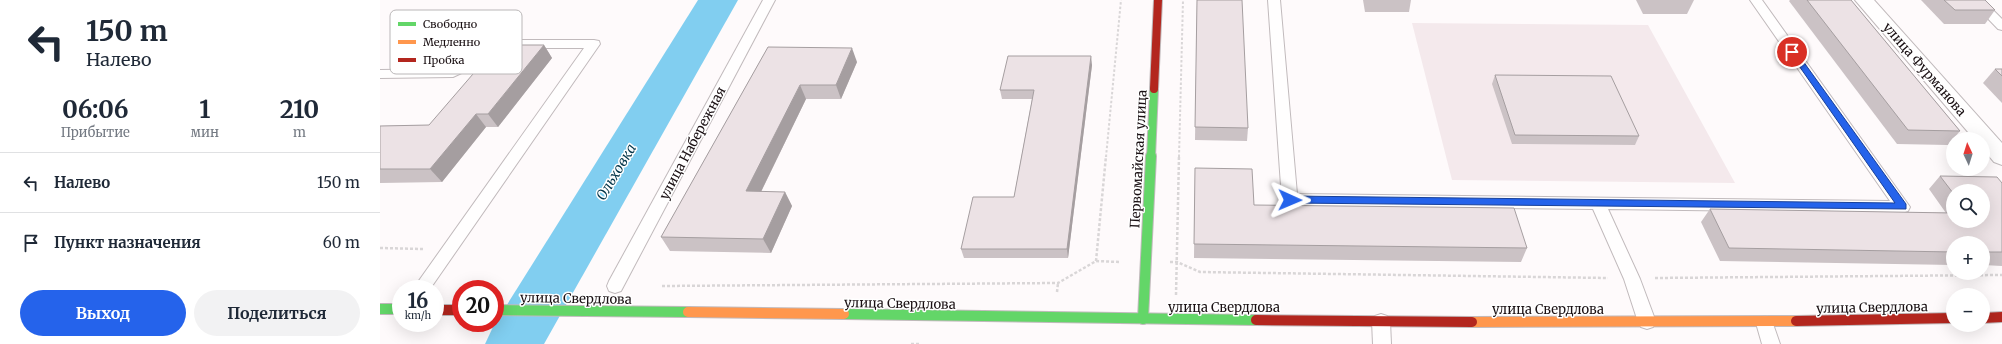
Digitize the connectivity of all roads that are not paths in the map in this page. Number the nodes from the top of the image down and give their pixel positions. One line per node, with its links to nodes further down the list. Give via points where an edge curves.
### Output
1 (769, 0): 14 (lane, улица Набережная)
2 (1158, 0): 21 (main road, Первомайская улица)
3 (1274, 0): 12 (lane, via 1290,200)
4 (1756, 0): 12 (lane, via 1902,207)
5 (1864, 0): 11 (street, улица Фурманова)
6 (1976, 0): 7 (lane)
7 (2002, 26)
8 (522, 44): 13 (lane, via 594,44)
9 (380, 74): 10 (lane)
10 (390, 74)
11 (2002, 157)
12 (1598, 203): 23 (lane, via 1632,279)
13 (427, 280)
14 (615, 286)
15 (380, 309): 16 (main road)
16 (392, 309)
17 (504, 310): 21 (main road, улица Свердлова)
18 (2002, 317): 20 (main road)
19 (1946, 318): 24 (main road, улица Свердлова)
20 (1990, 318)
21 (1143, 319): 22 (main road, улица Свердлова)
22 (1381, 321): 23 (main road, улица Свердлова); 25 (lane)
23 (1647, 322): 24 (main road, улица Свердлова)
24 (1765, 323): 26 (lane)
25 (1382, 344)
26 (1771, 344)

